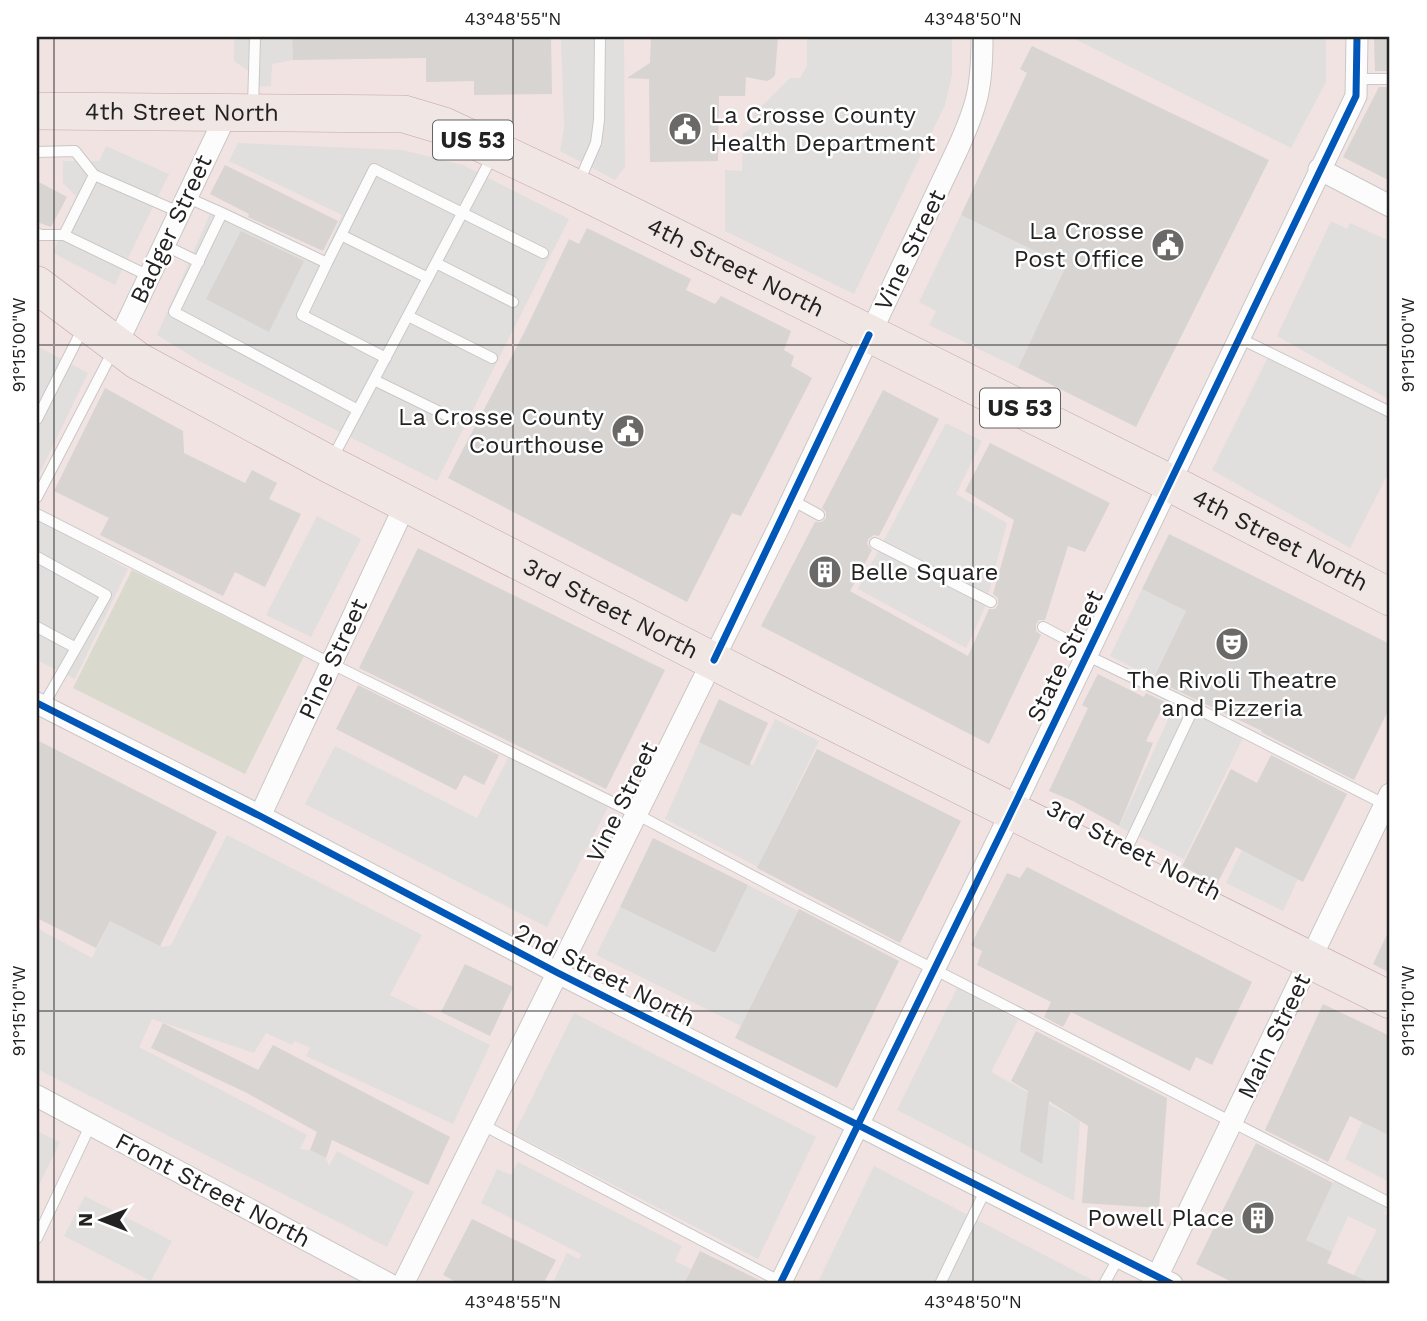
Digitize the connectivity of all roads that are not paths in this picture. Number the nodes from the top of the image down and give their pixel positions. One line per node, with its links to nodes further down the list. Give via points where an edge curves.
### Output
1 (255, 37): 8 (lane)
2 (600, 37): 13 (lane, via 596,142)
3 (982, 37): 32 (street, Vine Street, via 976,107)
4 (1357, 37): 5 (street, State Street)
5 (1357, 79): 6 (lane); 11 (street, State Street, via 1356,96)
6 (1390, 79)
7 (37, 111): 8 (highway, 4th Street North / US 53)
8 (240, 113): 9 (highway, 4th Street North / US 53, via 404,114); 14 (street, Badger Street)
9 (496, 150): 13 (highway, 4th Street North / US 53); 16 (lane)
10 (37, 152): 12 (lane, via 75,151)
11 (1319, 169): 15 (street); 33 (street, State Street)
12 (94, 175): 14 (lane); 19 (lane)
13 (576, 188): 32 (highway, 4th Street North / US 53)
14 (183, 204): 17 (lane); 21 (street, Badger Street)
15 (1390, 206)
16 (463, 212): 20 (lane, via 374,169); 22 (lane); 25 (lane)
17 (222, 214): 23 (lane); 24 (lane)
18 (37, 233): 19 (lane)
19 (64, 235): 26 (lane)
20 (341, 235): 24 (lane); 27 (lane)
21 (164, 245): 23 (lane); 26 (street, Badger Street)
22 (543, 253)
23 (199, 262): 38 (lane, via 174,312)
24 (327, 263): 35 (lane, via 302,315)
25 (436, 263): 27 (lane); 29 (lane)
26 (149, 276): 34 (street, Badger Street)
27 (428, 278): 30 (lane)
28 (37, 285): 31 (highway, 3rd Street North)
29 (513, 302)
30 (408, 316): 35 (lane); 36 (lane)
31 (85, 322): 34 (highway, 3rd Street North); 39 (lane)
32 (869, 335): 43 (highway, 4th Street North / US 53); 45 (street, Vine Street)
33 (1238, 338): 40 (lane); 43 (street, State Street)
34 (116, 346): 42 (highway, 3rd Street North); 44 (lane)
35 (386, 358): 37 (lane)
36 (492, 358)
37 (374, 380): 38 (lane); 41 (lane)
38 (358, 410): 42 (lane)
39 (38, 412)
40 (1390, 412)
41 (454, 419)
42 (329, 464): 46 (highway, 3rd Street North)
43 (1170, 483): 51 (highway, 4th Street North / US 53); 56 (street, State Street)
44 (37, 497)
45 (792, 500): 48 (lane); 57 (street, Vine Street)
46 (406, 503): 57 (highway, 3rd Street North); 58 (street, Pine Street)
47 (37, 514): 58 (lane)
48 (819, 514)
49 (875, 543): 52 (lane)
50 (37, 557): 55 (lane, via 106,595)
51 (1390, 597)
52 (991, 602)
53 (37, 627): 55 (lane)
54 (1043, 627): 56 (lane)
55 (76, 648): 59 (lane)
56 (1087, 653): 60 (lane); 62 (street, State Street)
57 (714, 660): 62 (highway, 3rd Street North); 63 (street, Vine Street)
58 (332, 664): 63 (lane); 64 (street, Pine Street)
59 (40, 705): 64 (street, 2nd Street North)
60 (1194, 707): 61 (lane); 65 (lane)
61 (1389, 802): 66 (street, Main Street)
62 (1012, 810): 65 (highway, 3rd Street North); 67 (street, State Street)
63 (638, 815): 67 (lane); 68 (street, Vine Street)
64 (260, 816): 68 (street, 2nd Street North)
65 (1120, 865): 66 (highway, 3rd Street North)
66 (1311, 960): 69 (highway, 3rd Street North); 71 (street, Main Street)
67 (934, 969): 71 (lane); 74 (street, State Street)
68 (558, 973): 73 (street, Vine Street); 74 (street, 2nd Street North)
69 (1390, 1000)
70 (37, 1096): 72 (street, Front Street North)
71 (1232, 1123): 76 (lane); 79 (street, Main Street)
72 (91, 1124): 77 (lane); 81 (street, Front Street North)
73 (482, 1125): 80 (lane); 82 (street, Vine Street)
74 (858, 1125): 75 (street, 2nd Street North); 80 (street, State Street)
75 (986, 1189): 78 (street, 2nd Street North); 83 (lane)
76 (1390, 1203)
77 (37, 1238)
78 (1119, 1256): 79 (street, 2nd Street North); 84 (lane)
79 (1165, 1281)
80 (780, 1283)
81 (389, 1284)
82 (403, 1284)
83 (940, 1284)
84 (1104, 1284)

